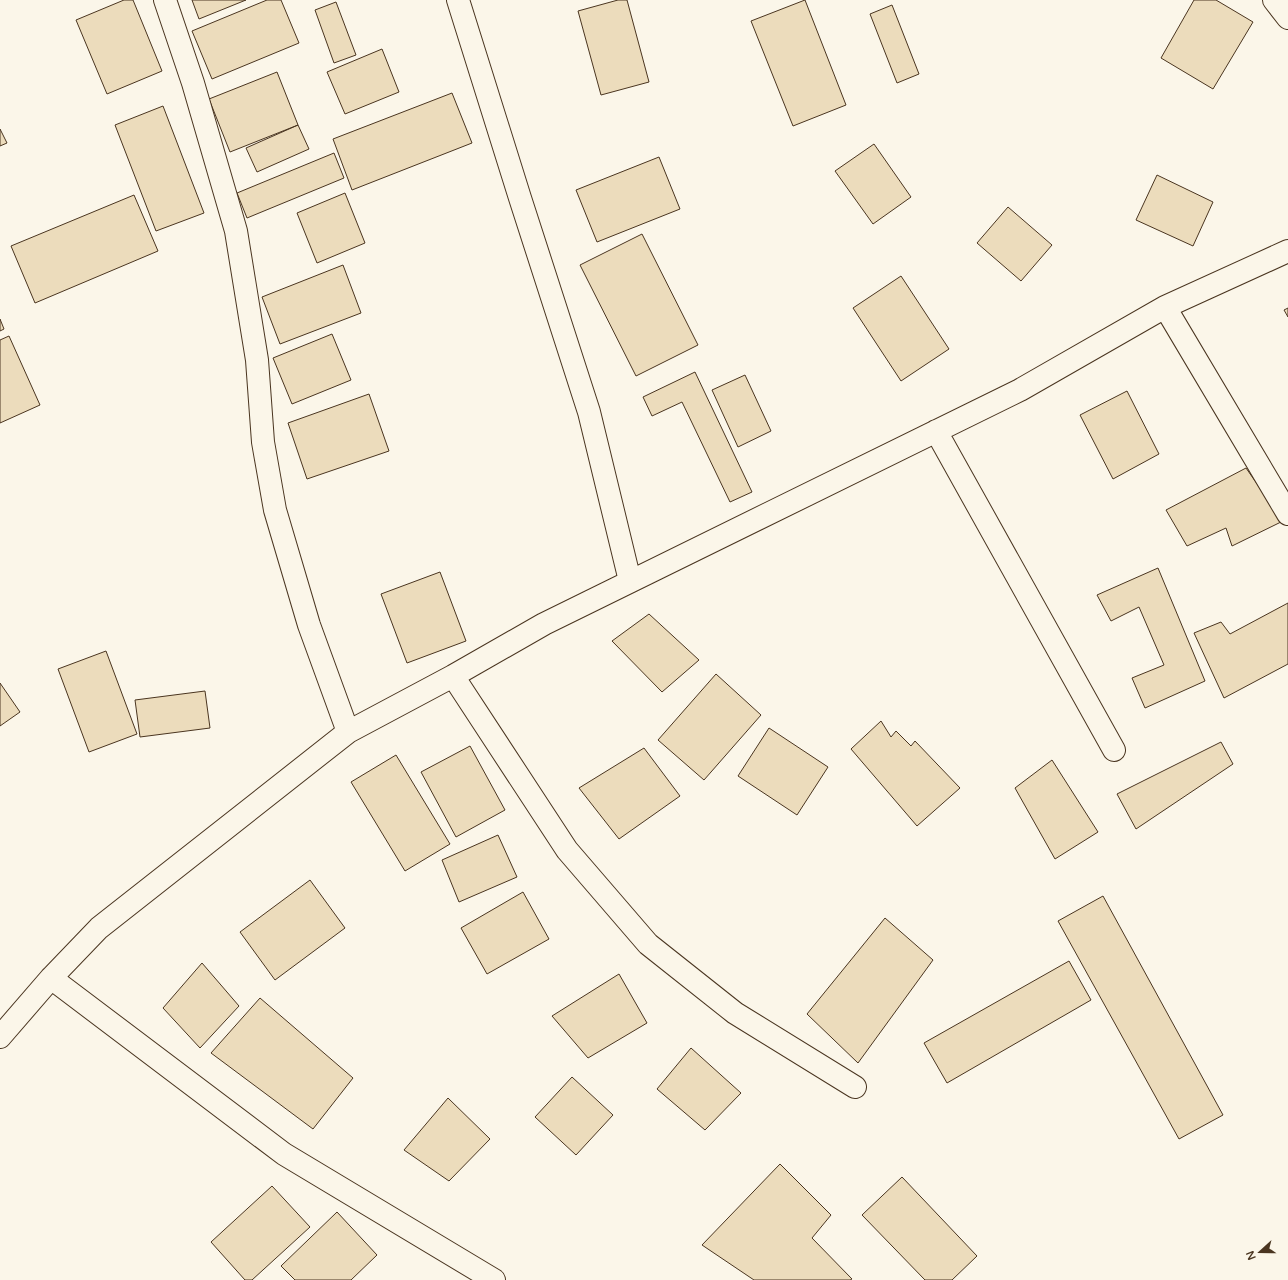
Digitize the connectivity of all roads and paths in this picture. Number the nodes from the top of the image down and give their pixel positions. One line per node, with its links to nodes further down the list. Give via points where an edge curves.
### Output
1 (165, 0): 11 (street, via 193,84 236,231 257,360 263,442 275,510 309,625)
2 (458, 0): 9 (street, via 589,412)
3 (1274, 0): 4 (street)
4 (1288, 18)
5 (1288, 251): 6 (street)
6 (1165, 307): 7 (street, via 1020,390); 8 (street)
7 (936, 431): 9 (street); 12 (street)
8 (1288, 514)
9 (630, 581): 10 (street, via 544,624)
10 (453, 676): 11 (street); 15 (street, via 568,850 648,944 735,1013)
11 (348, 732): 13 (street, via 99,928)
12 (1114, 750)
13 (51, 978): 14 (street); 16 (street, via 284,1154)
14 (0, 1037)
15 (855, 1087)
16 (494, 1280)

